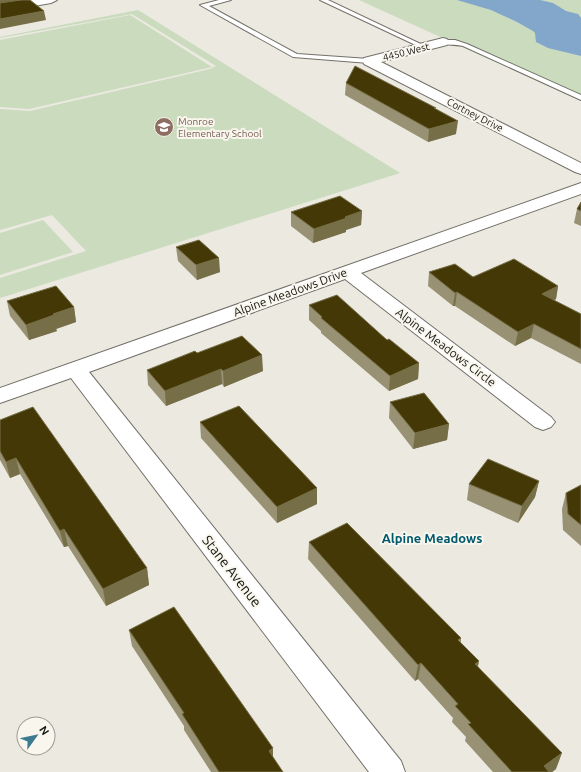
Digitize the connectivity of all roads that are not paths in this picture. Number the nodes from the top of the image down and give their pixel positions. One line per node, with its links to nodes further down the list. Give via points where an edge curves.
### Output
1 (51, 0): 4 (street)
2 (228, 0): 7 (lane, via 203,5 295,56)
3 (323, 0): 6 (lane)
4 (0, 9)
5 (443, 42): 6 (street, 4450 West); 8 (lane, via 455,42 466,46)
6 (424, 47): 7 (street, 4450 West)
7 (369, 61): 9 (street, Cortney Drive)
8 (581, 98)
9 (581, 169)
10 (581, 188): 11 (street, Alpine Meadows Drive)
11 (348, 272): 12 (street, Alpine Meadows Drive); 14 (street, Alpine Meadows Circle)
12 (76, 369): 13 (street, Alpine Meadows Drive); 15 (street, Stane Avenue)
13 (0, 396)
14 (544, 422)
15 (389, 772)

